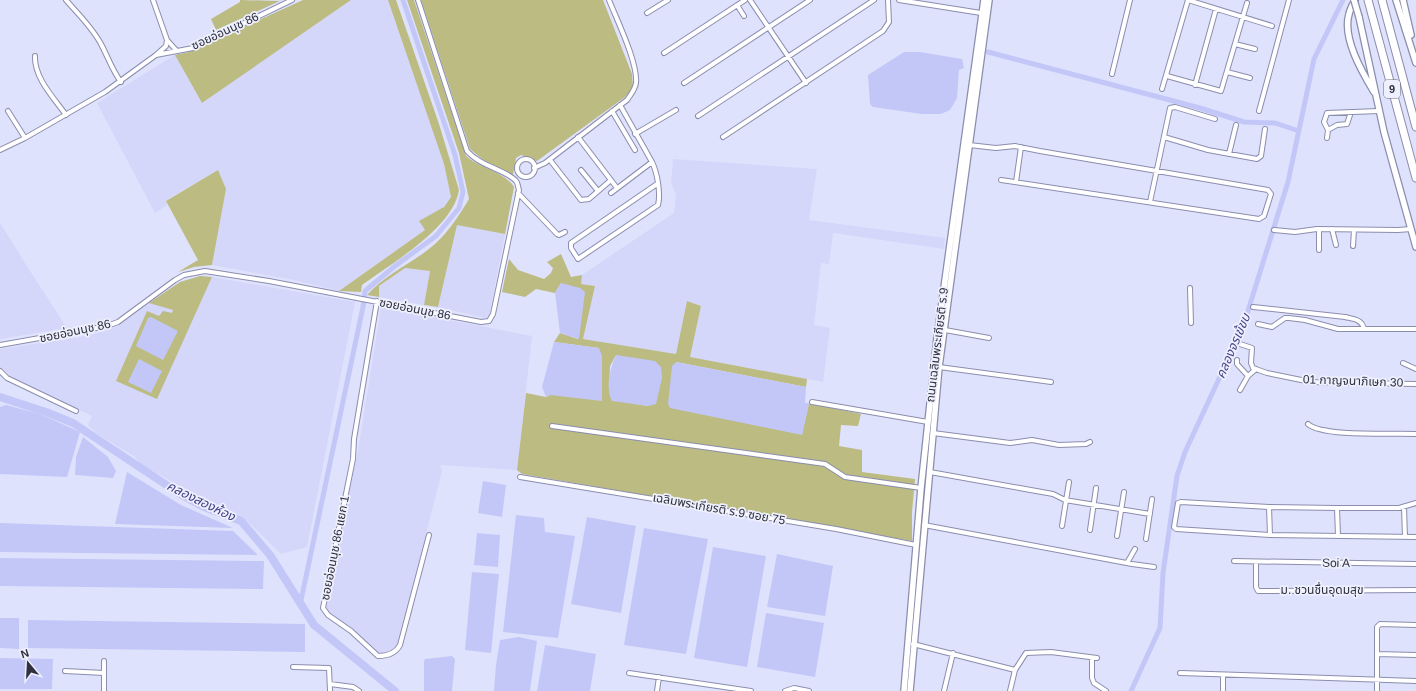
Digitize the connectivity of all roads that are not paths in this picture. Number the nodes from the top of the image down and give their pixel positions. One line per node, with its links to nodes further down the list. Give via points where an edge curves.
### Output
1 (66, 0): 46 (street, via 101,43 115,74)
2 (153, 0): 32 (street)
3 (292, 0): 35 (street, ซอยอ่อนนุช 86, via 193,48)
4 (418, 0): 89 (street, via 467,151 481,163 513,178 518,185)
5 (610, 0): 52 (street, via 630,54 636,82 631,94)
6 (668, 0): 26 (street)
7 (745, 0): 24 (street)
8 (750, 0): 31 (street)
9 (810, 0): 31 (street)
10 (874, 0): 40 (street)
11 (888, 0): 48 (street, via 889,22 883,32)
12 (899, 0): 27 (street)
13 (984, 0): 27 (main road, ถนนเฉลิมพระเกียรติ ร.9)
14 (989, 0): 72 (main road, ถนนเฉลิมพระเกียรติ ร.9)
15 (1130, 0): 43 (street)
16 (1188, 0): 25 (street); 44 (street)
17 (1289, 0): 57 (street)
18 (1355, 0): 51 (main road, bridge); 51 (main road, via 1347,28 1357,62)
19 (1368, 0): 82 (highway, 9)
20 (1382, 0): 63 (highway, 9)
21 (1396, 0): 36 (main road)
22 (1403, 0): 36 (main road)
23 (1246, 3): 29 (street)
24 (737, 5): 28 (street); 37 (street)
25 (1216, 9): 29 (street); 49 (street)
26 (647, 13)
27 (982, 13): 125 (main road, ถนนเฉลิมพระเกียรติ ร.9, via 937,338)
28 (744, 16)
29 (1242, 17): 30 (street); 33 (street)
30 (1272, 26)
31 (769, 28): 40 (street); 47 (street)
32 (167, 40): 35 (street); 38 (street, ซอยอ่อนนุช 86, via 166,46)
33 (1235, 44): 34 (street); 42 (street)
34 (1255, 49)
35 (176, 50): 38 (street, ซอยอ่อนนุช 86)
36 (1412, 50): 41 (main road)
37 (664, 53)
38 (156, 55): 46 (street, ซอยอ่อนนุช 86)
39 (34, 56): 59 (street, via 40,78)
40 (789, 57): 48 (street); 60 (street)
41 (1416, 62)
42 (1227, 72): 45 (street); 49 (street, via 1221,91)
43 (1112, 74)
44 (1166, 76): 49 (street); 50 (street)
45 (1250, 78)
46 (122, 82): 59 (street, ซอยอ่อนนุช 86)
47 (684, 83)
48 (806, 83): 68 (street)
49 (1195, 85)
50 (1162, 89)
51 (1376, 96): 56 (main road)
52 (620, 105): 55 (street); 66 (street)
53 (676, 110): 66 (street)
54 (8, 111): 70 (street)
55 (612, 111): 67 (street); 75 (street)
56 (1379, 111): 58 (street); 93 (main road)
57 (1259, 112)
58 (1351, 112): 65 (street, via 1347,124); 65 (street, via 1327,113 1324,122)
59 (66, 115): 70 (street, ซอยอ่อนนุช 86)
60 (698, 116)
61 (1215, 119): 69 (street, via 1172,107 1169,110)
62 (1236, 125): 76 (street)
63 (1416, 127)
64 (1265, 129): 76 (street, via 1259,158)
65 (1328, 130): 71 (street)
66 (635, 134): 78 (street)
67 (578, 137): 77 (street); 83 (street)
68 (723, 137)
69 (1164, 137): 76 (street); 81 (street)
70 (25, 138): 74 (street, ซอยอ่อนนุช 86)
71 (1327, 138)
72 (970, 145): 73 (street); 109 (main road, ถนนเฉลิมพระเกียรติ ร.9)
73 (1021, 147): 81 (street); 85 (street)
74 (0, 150)
75 (635, 150)
76 (1229, 154)
77 (550, 160): 79 (street); 88 (street, via 581,200)
78 (652, 162): 86 (street, via 656,169); 87 (street)
79 (534, 168): 79 (street, via 531,175 525,176 518,172 517,167 524,159 532,162)
80 (581, 170): 88 (street)
81 (1158, 171): 91 (street); 91 (street, via 1268,190 1271,194 1264,216 1259,219)
82 (1416, 178)
83 (611, 180): 87 (street); 88 (street)
84 (1000, 180): 85 (street)
85 (1016, 182): 91 (street)
86 (657, 184): 86 (street, via 571,243 570,246 577,258 582,258 658,205)
87 (617, 188): 90 (street)
88 (598, 191)
89 (518, 193): 97 (street, via 557,234); 103 (street, ซอยอ่อนนุช 86, via 493,314 489,321 480,322)
90 (611, 193)
91 (1150, 202)
92 (1319, 229): 94 (street, via 1301,232); 95 (street); 101 (street)
93 (1411, 229): 96 (street); 100 (main road)
94 (1274, 230)
95 (1332, 230): 96 (street); 98 (street)
96 (1354, 230): 99 (street)
97 (565, 232)
98 (1336, 245)
99 (1353, 246)
100 (1416, 247)
101 (1319, 250)
102 (1190, 288): 105 (street)
103 (377, 301): 112 (street, ซอยอ่อนนุช 86, via 205,271 184,275 174,280 118,322 107,326); 149 (street, ซอยอ่อนนุช 86 แยก 1, via 354,439 353,459 323,608 378,656 392,654 398,650)
104 (1253, 307): 107 (street, via 1345,317 1359,321)
105 (1191, 323)
106 (1258, 324): 107 (street, via 1272,327 1289,318 1338,329)
107 (1364, 329): 108 (street)
108 (1416, 329)
109 (945, 330): 110 (street); 115 (main road, ถนนเฉลิมพระเกียรติ ร.9)
110 (989, 338)
111 (1240, 344): 117 (street, via 1252,348 1251,365)
112 (0, 345)
113 (1237, 360): 119 (street, via 1237,364)
114 (1403, 364): 116 (street)
115 (939, 367): 120 (street); 128 (main road, ถนนเฉลิมพระเกียรติ ร.9)
116 (1416, 369)
117 (1256, 370): 119 (street); 121 (street, 01 กาญจนาภิเษก 30, via 1311,382)
118 (0, 371): 124 (street, via 7,378)
119 (1248, 376): 122 (street)
120 (1051, 382)
121 (1416, 384)
122 (1240, 390)
123 (812, 402): 125 (street)
124 (76, 411)
125 (928, 422): 134 (main road, ถนนเฉลิมพระเกียรติ ร.9)
126 (1308, 424): 129 (street, via 1330,432)
127 (552, 426): 134 (street, via 825,464 845,477)
128 (933, 432): 130 (street, via 1010,443 1032,440 1059,445); 131 (main road, ถนนเฉลิมพระเกียรติ ร.9)
129 (1416, 434)
130 (1090, 442)
131 (930, 472): 138 (street, via 1053,494); 146 (main road, ถนนเฉลิมพระเกียรติ ร.9)
132 (520, 477): 156 (street, เฉลิมพระเกียรติ ร.9 ซอย 75, via 836,529)
133 (1069, 482): 138 (street)
134 (921, 488): 156 (main road, ถนนเฉลิมพระเกียรติ ร.9)
135 (1096, 488): 140 (street)
136 (1124, 492): 144 (street)
137 (1152, 499): 145 (street)
138 (1065, 500): 140 (street); 147 (street)
139 (1416, 503): 142 (street)
140 (1093, 505): 144 (street); 148 (street)
141 (1269, 507): 143 (street); 150 (street); 150 (street, via 1181,502 1178,503 1174,526 1176,529)
142 (1404, 507): 143 (street); 153 (street)
143 (1337, 508): 152 (street)
144 (1122, 510): 145 (street); 151 (street)
145 (1150, 514): 155 (street)
146 (924, 524): 160 (street); 165 (main road, ถนนเฉลิมพระเกียรติ ร.9)
147 (1062, 526)
148 (1090, 530)
149 (429, 535)
150 (1270, 535): 152 (street)
151 (1117, 536)
152 (1338, 536): 153 (street)
153 (1405, 537): 154 (street)
154 (1416, 537)
155 (1146, 539)
156 (916, 545): 190 (main road, ถนนเฉลิมพระเกียรติ ร.9)
157 (1136, 549): 160 (street)
158 (1234, 561): 159 (street, Soi A)
159 (1256, 562): 161 (street, Soi A); 163 (street, ม. ชวนชื่นอุดมสุข, via 1258,591)
160 (1127, 563): 162 (street)
161 (1416, 564)
162 (1154, 567)
163 (1416, 590)
164 (1416, 625): 167 (street, via 1378,625)
165 (914, 644): 166 (street); 191 (main road, ถนนเฉลิมพระเกียรติ ร.9)
166 (953, 653): 173 (street); 192 (street)
167 (1377, 654): 168 (street); 180 (street)
168 (1416, 655)
169 (1092, 658): 170 (street); 173 (street, via 1051,652 1031,653 1024,656); 194 (street, via 1094,683)
170 (1097, 658)
171 (104, 661): 175 (street)
172 (293, 667): 182 (street, via 328,668 331,671)
173 (1015, 670): 193 (street)
174 (66, 671): 175 (street)
175 (104, 673): 183 (street)
176 (629, 673): 179 (street)
177 (1180, 673): 178 (street)
178 (1223, 676): 180 (street); 195 (street)
179 (659, 677): 186 (street); 187 (street)
180 (1377, 680): 181 (street); 196 (street)
181 (1416, 681)
182 (330, 684): 184 (street); 185 (street, via 353,687)
183 (104, 691)
184 (330, 691)
185 (360, 691)
186 (657, 691)
187 (751, 691)
188 (785, 691): 189 (street, via 794,688)
189 (809, 691)
190 (904, 691)
191 (910, 691)
192 (944, 691)
193 (1010, 691)
194 (1106, 691)
195 (1223, 691)
196 (1377, 691)

